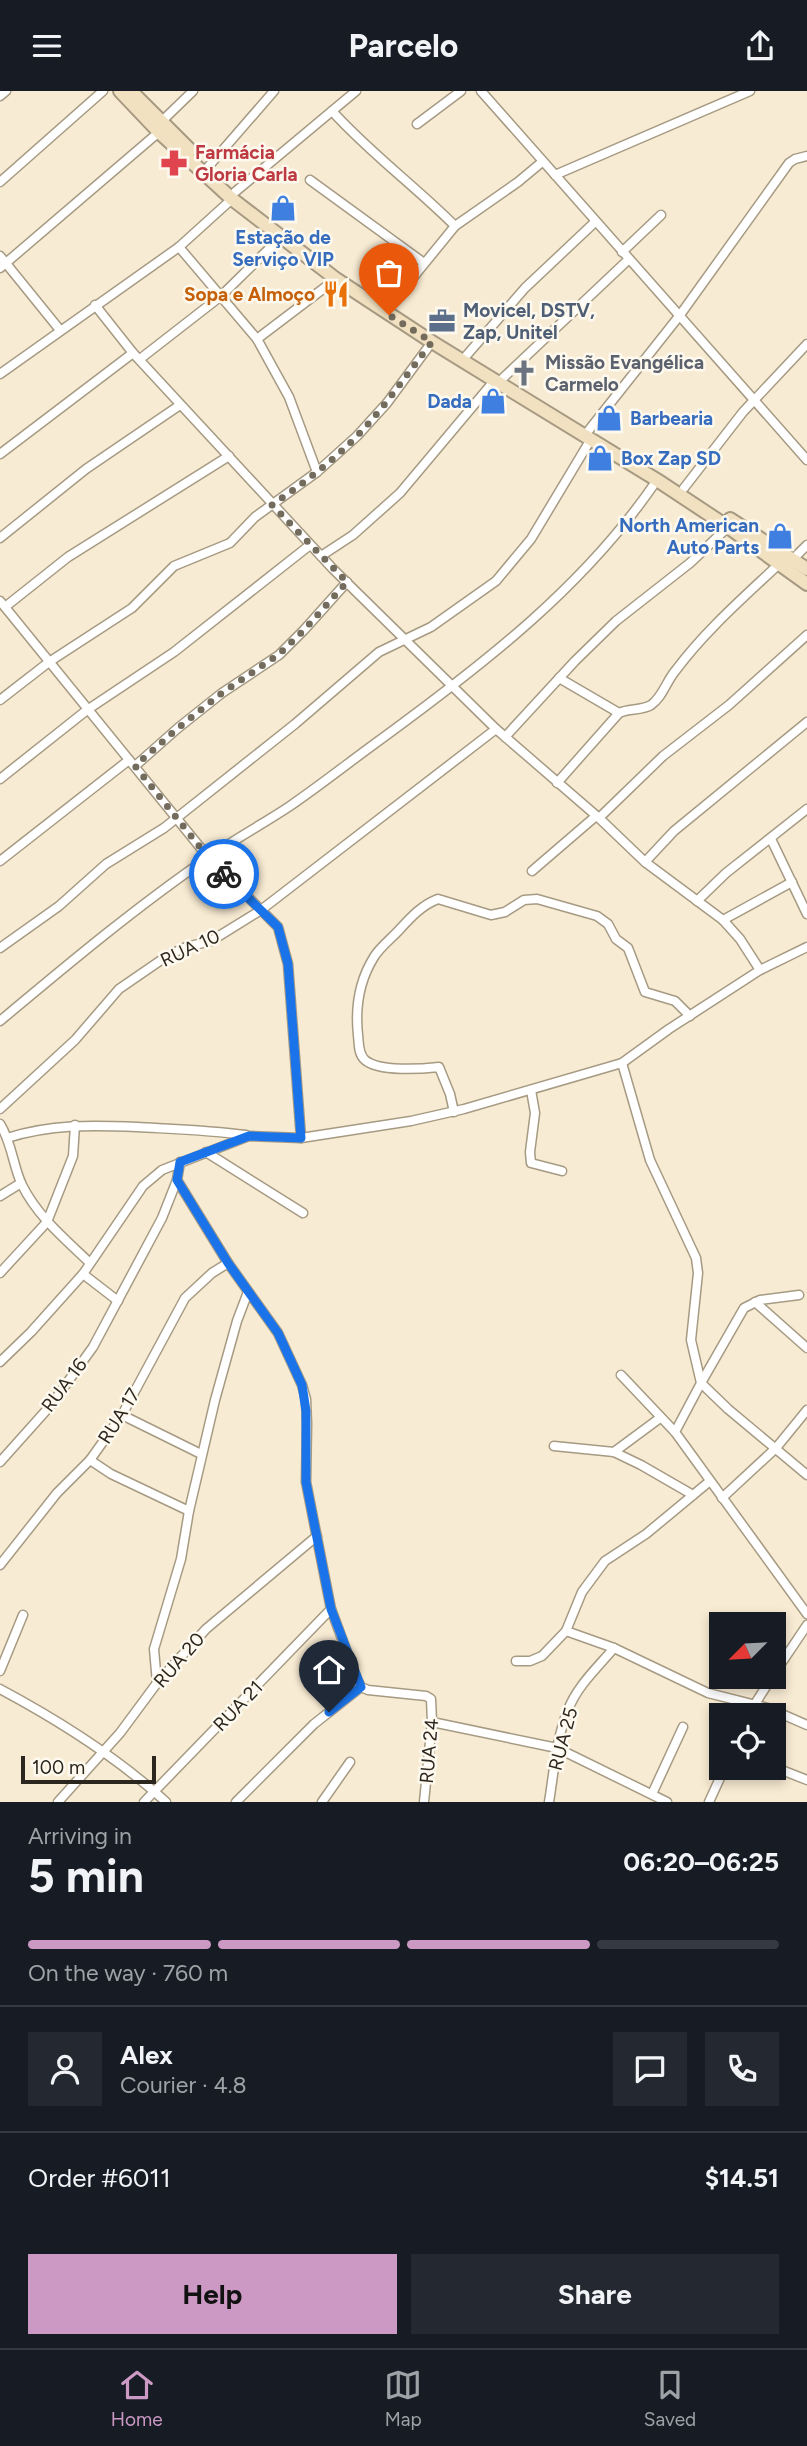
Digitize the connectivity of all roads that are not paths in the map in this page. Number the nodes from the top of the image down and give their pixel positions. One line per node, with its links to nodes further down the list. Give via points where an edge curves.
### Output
1 (6, 91): 11 (street)
2 (103, 91): 20 (street)
3 (120, 91): 14 (main road)
4 (131, 91): 14 (main road)
5 (192, 91): 14 (street)
6 (274, 91): 17 (street)
7 (356, 91): 12 (street)
8 (461, 91): 13 (street)
9 (481, 91): 16 (street)
10 (750, 91): 18 (street)
11 (0, 96)
12 (332, 111): 21 (street); 24 (street, via 360,142)
13 (417, 124)
14 (160, 127): 17 (main road); 21 (main road); 29 (street)
15 (807, 156): 35 (street, via 789,163)
16 (542, 162): 18 (street); 24 (street)
17 (208, 167): 21 (main road)
18 (555, 174): 23 (street)
19 (310, 180): 30 (street)
20 (0, 182)
21 (233, 196): 25 (main road); 26 (street); 34 (main road)
22 (661, 215): 27 (street)
23 (595, 222): 27 (street); 41 (street, via 525,288)
24 (455, 226): 30 (street)
25 (280, 238): 31 (main road); 32 (street)
26 (179, 247): 32 (street); 33 (street)
27 (622, 253): 28 (street)
28 (628, 260): 35 (street); 43 (street)
29 (2, 262): 36 (street)
30 (424, 263): 34 (street)
31 (336, 279): 37 (street); 38 (main road)
32 (221, 296): 37 (street); 40 (street)
33 (95, 305): 36 (street); 40 (street)
34 (389, 307): 41 (main road)
35 (680, 315): 44 (street); 46 (street)
36 (60, 330): 42 (street)
37 (257, 339): 50 (street, via 289,397)
38 (432, 342): 43 (main road); 50 (street, via 387,403)
39 (807, 344): 44 (street)
40 (136, 356): 45 (street); 47 (street)
41 (466, 356): 43 (main road)
42 (0, 374)
43 (499, 379): 46 (main road); 58 (street, via 375,518)
44 (753, 400): 49 (street); 52 (street)
45 (180, 405): 48 (street); 55 (street, via 86,469)
46 (590, 434): 51 (main road); 52 (main road); 67 (street, via 543,520 510,566 484,590)
47 (0, 454)
48 (229, 456): 53 (street); 64 (street, via 68,557)
49 (807, 460)
50 (317, 472): 53 (street)
51 (657, 480): 54 (main road); 70 (street, via 582,572)
52 (684, 488): 59 (main road)
53 (272, 505): 56 (street); 68 (street, via 230,543 174,566 132,608)
54 (729, 527): 60 (main road); 69 (street, via 616,621)
55 (0, 538)
56 (310, 545): 58 (street); 72 (street, via 174,652)
57 (807, 545): 59 (street)
58 (321, 557): 62 (street)
59 (792, 560): 61 (main road)
60 (779, 564): 63 (main road); 73 (street, via 676,669 656,701)
61 (807, 569)
62 (347, 582): 67 (street); 77 (street, via 278,655)
63 (807, 584)
64 (5, 607): 65 (street); 68 (street)
65 (0, 621)
66 (807, 635): 82 (street)
67 (406, 640): 70 (street); 81 (street, via 379,652)
68 (49, 662): 71 (street); 72 (street)
69 (559, 678): 73 (street); 76 (street)
70 (452, 686): 75 (street); 84 (street, via 290,807)
71 (0, 700)
72 (87, 710): 77 (street); 78 (street)
73 (619, 713): 79 (street)
74 (807, 722): 86 (street, via 674,831)
75 (496, 729): 76 (street); 90 (street, RUA 10)
76 (505, 737): 79 (street)
77 (132, 763): 81 (street); 85 (street)
78 (0, 779)
79 (557, 783): 82 (street)
80 (807, 809): 83 (street)
81 (176, 817): 84 (street); 94 (street, via 106,864)
82 (598, 817): 86 (street); 87 (street)
83 (771, 839): 88 (street); 89 (street)
84 (208, 857): 90 (street); 97 (street)
85 (0, 861)
86 (645, 862): 89 (street)
87 (532, 871)
88 (792, 882): 91 (street); 92 (street)
89 (697, 901): 92 (street)
90 (261, 910): 100 (street, RUA 10, via 211,941 167,956 119,989 75,1039); 106 (street, via 278,927 288,964)
91 (807, 914)
92 (723, 921): 95 (street)
93 (807, 947): 95 (street)
94 (0, 949)
95 (760, 970): 96 (street)
96 (690, 1016): 98 (street); 101 (street, via 675,1001 645,992 628,948 597,916 537,899 491,915 438,899 430,902 374,956 359,993 359,1048 370,1064 439,1067)
97 (0, 1021)
98 (622, 1063): 99 (street); 126 (street, via 650,1160 696,1258 691,1340)
99 (531, 1090): 101 (street); 109 (street, via 535,1113 531,1163)
100 (0, 1109)
101 (454, 1112): 106 (street)
102 (75, 1125): 104 (street); 105 (street, via 33,1129); 114 (street, via 73,1156)
103 (1, 1128): 105 (street)
104 (249, 1136): 106 (street); 107 (street)
105 (7, 1138): 111 (street)
106 (301, 1138)
107 (206, 1152): 108 (street); 113 (street)
108 (180, 1162): 110 (street, RUA 16); 115 (street, via 144,1186)
109 (562, 1171)
110 (177, 1180): 116 (street); 121 (street, RUA 16)
111 (21, 1183): 112 (street); 114 (street)
112 (0, 1196)
113 (303, 1213)
114 (47, 1222): 115 (street); 117 (street)
115 (90, 1263): 118 (street)
116 (228, 1263): 119 (street); 128 (street, RUA 17, via 185,1298)
117 (0, 1273)
118 (83, 1274): 121 (street); 124 (street)
119 (248, 1292): 134 (street); 142 (street, via 278,1333 302,1385 306,1482)
120 (800, 1295): 122 (street)
121 (118, 1301): 136 (street, RUA 16, via 93,1347 51,1405)
122 (755, 1302): 123 (street); 126 (street, via 739,1314)
123 (807, 1348)
124 (0, 1362)
125 (621, 1375): 129 (street)
126 (701, 1383): 130 (street); 132 (street)
127 (807, 1410): 132 (street)
128 (122, 1415): 134 (street); 135 (street, RUA 17)
129 (660, 1418): 130 (street); 133 (street)
130 (675, 1432): 138 (street)
131 (554, 1446): 133 (street)
132 (776, 1448): 137 (street); 140 (street)
133 (614, 1452): 139 (street)
134 (201, 1454): 141 (street)
135 (90, 1460): 141 (street); 143 (street, RUA 17, via 57,1493)
136 (0, 1462)
137 (807, 1475)
138 (710, 1481): 139 (street); 140 (street)
139 (693, 1495): 148 (street, via 605,1561 582,1592)
140 (722, 1498): 145 (street)
141 (189, 1511): 153 (street, via 181,1559 154,1649)
142 (317, 1536): 144 (street); 153 (street, RUA 20, via 206,1629)
143 (0, 1565)
144 (331, 1609): 154 (street); 168 (street, RUA 21)
145 (807, 1614)
146 (23, 1615): 152 (street)
147 (807, 1625): 150 (street)
148 (566, 1631): 149 (street); 151 (street, via 542,1656)
149 (614, 1648): 157 (street, via 708,1693); 162 (street, RUA 25, via 578,1692)
150 (786, 1656)
151 (516, 1661)
152 (0, 1671)
153 (157, 1683): 163 (street, RUA 20)
154 (361, 1687): 159 (street, RUA 24, via 426,1696 431,1699); 173 (street, via 314,1724)
155 (0, 1689): 163 (street)
156 (763, 1689): 157 (street)
157 (753, 1703)
158 (786, 1716): 160 (street)
159 (432, 1722): 162 (street); 175 (street, RUA 24)
160 (807, 1725)
161 (683, 1727): 169 (street)
162 (557, 1748): 169 (street); 176 (street, RUA 25)
163 (102, 1752): 168 (street); 170 (street, RUA 20)
164 (350, 1762): 174 (street)
165 (786, 1772): 167 (street)
166 (719, 1780): 178 (street)
167 (807, 1780)
168 (155, 1791): 171 (street, RUA 21); 172 (street)
169 (652, 1794): 177 (street)
170 (58, 1802)
171 (145, 1802)
172 (166, 1802)
173 (236, 1802)
174 (321, 1802)
175 (424, 1802)
176 (549, 1802)
177 (667, 1802)
178 (709, 1802)

